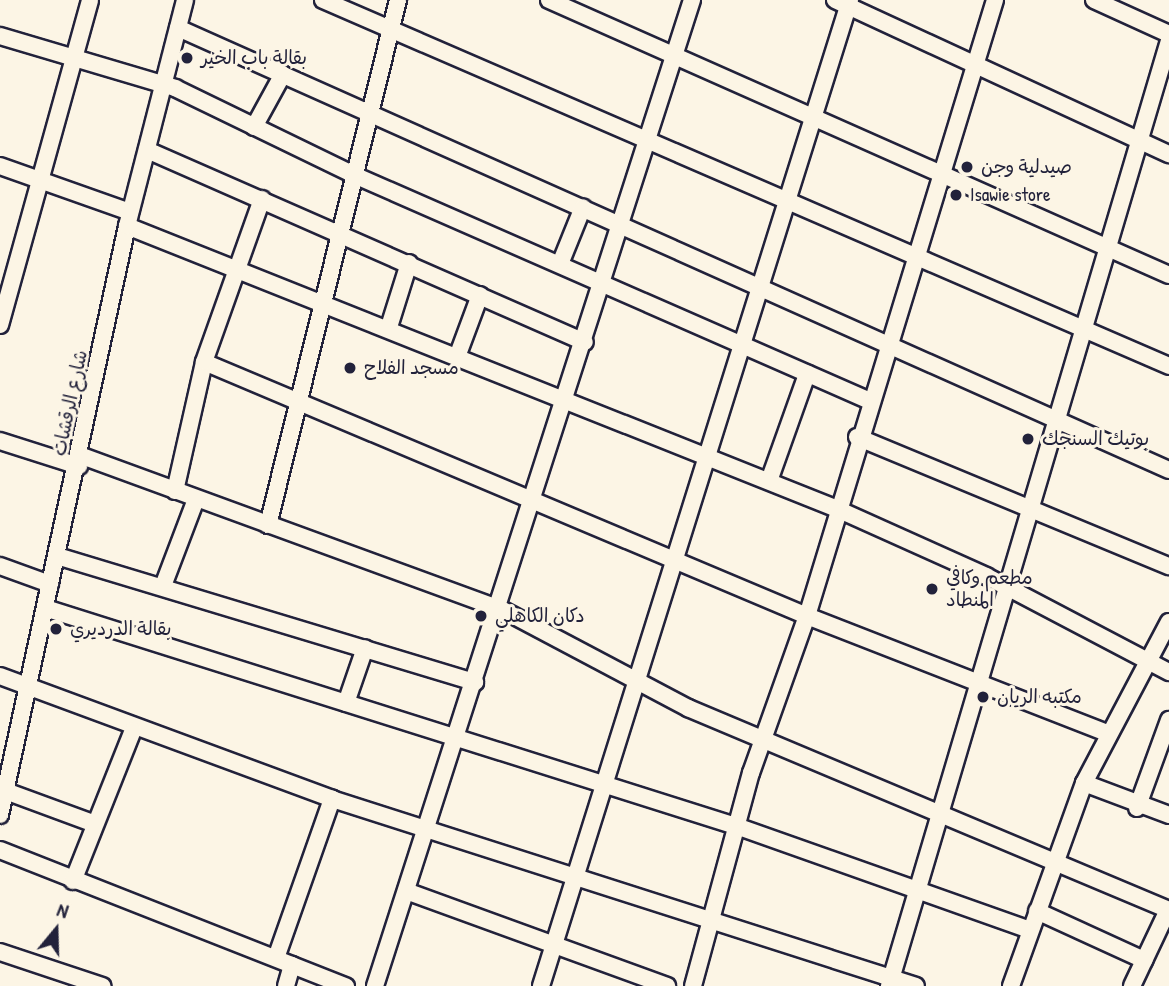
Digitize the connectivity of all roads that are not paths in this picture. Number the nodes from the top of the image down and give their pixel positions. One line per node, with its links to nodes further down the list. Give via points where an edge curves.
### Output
1 (90, 0): 16 (street)
2 (185, 0): 12 (street, شارع الرقشات)
3 (193, 0): 12 (street)
4 (323, 0): 11 (street)
5 (398, 0): 11 (street)
6 (549, 0): 17 (street)
7 (692, 0): 17 (street)
8 (995, 0): 18 (street)
9 (1094, 0): 13 (street)
10 (845, 2): 18 (street); 22 (street)
11 (391, 28): 21 (street); 24 (street)
12 (182, 30): 19 (street); 20 (street, شارع الرقشات)
13 (1169, 34)
14 (0, 36): 16 (street)
15 (1169, 41): 25 (street)
16 (73, 57): 20 (street); 31 (street)
17 (673, 58): 22 (street); 24 (street)
18 (975, 66): 25 (street); 29 (street)
19 (283, 75): 21 (street); 23 (street)
20 (165, 84): 23 (street); 26 (street, شارع الرقشات)
21 (369, 114): 30 (street); 34 (street)
22 (813, 117): 29 (street); 32 (street)
23 (254, 127): 30 (street)
24 (647, 138): 32 (street); 36 (street)
25 (1138, 139): 27 (street); 38 (street)
26 (147, 150): 33 (street); 35 (street, شارع الرقشات)
27 (1169, 153)
28 (0, 166): 31 (street)
29 (941, 173): 38 (street); 39 (street)
30 (354, 175): 37 (street); 41 (street)
31 (36, 179): 35 (street); 43 (street)
32 (787, 197): 39 (street); 46 (street)
33 (262, 199): 37 (street); 42 (street)
34 (583, 207): 36 (street); 41 (street)
35 (129, 219): 42 (street); 66 (street, شارع الرقشات)
36 (619, 223): 45 (street); 46 (street)
37 (339, 233): 40 (street); 48 (street)
38 (1104, 248): 44 (street); 51 (street)
39 (916, 254): 51 (street); 53 (street)
40 (409, 263): 47 (street); 50 (street)
41 (560, 264): 45 (street)
42 (238, 266): 48 (street); 56 (street)
43 (6, 267): 49 (street)
44 (1169, 275)
45 (603, 280): 52 (street); 54 (street)
46 (757, 285): 53 (street); 54 (street)
47 (480, 295): 52 (street); 55 (street)
48 (322, 300): 50 (street); 60 (street)
49 (0, 325)
50 (389, 327): 55 (street)
51 (1082, 328): 57 (street); 62 (street)
52 (585, 342): 59 (street)
53 (888, 343): 61 (street); 62 (street)
54 (739, 344): 58 (street); 65 (street)
55 (457, 357): 59 (street)
56 (204, 362): 60 (street); 69 (street)
57 (1169, 366)
58 (807, 374): 61 (street); 68 (street)
59 (566, 399): 65 (street); 71 (street)
60 (299, 400): 71 (street); 74 (street)
61 (870, 401): 63 (street)
62 (1054, 418): 67 (street); 72 (street)
63 (858, 436): 72 (street); 73 (street)
64 (0, 441): 66 (street)
65 (705, 455): 68 (street); 76 (street)
66 (80, 461): 69 (street); 75 (street, شارع الرقشات)
67 (1169, 470)
68 (769, 481): 73 (street)
69 (175, 491): 70 (street)
70 (196, 499): 74 (street); 80 (street)
71 (535, 501): 76 (street); 83 (street)
72 (1028, 505): 78 (street); 81 (street)
73 (835, 508): 81 (street); 84 (street)
74 (268, 525): 83 (street)
75 (57, 556): 79 (street, شارع الرقشات); 80 (street)
76 (674, 559): 84 (street); 92 (street)
77 (0, 566): 79 (street)
78 (1169, 566)
79 (50, 584): 82 (street, شارع الرقشات)
80 (163, 586): 86 (street)
81 (1004, 586): 87 (street); 90 (street)
82 (45, 608): 93 (street, شارع الرقشات); 94 (street)
83 (501, 608): 91 (street); 92 (street)
84 (807, 616): 90 (street); 98 (street)
85 (1169, 622): 87 (street)
86 (365, 648): 91 (street); 94 (street)
87 (1147, 661): 88 (street); 97 (street)
88 (1169, 672)
89 (0, 676): 93 (street)
90 (976, 681): 97 (street); 105 (street)
91 (475, 682): 99 (street)
92 (639, 682): 98 (street); 101 (street)
93 (28, 687): 96 (street); 102 (street, شارع الرقشات)
94 (346, 704): 99 (street)
95 (1169, 720): 104 (street)
96 (133, 730): 103 (street); 108 (street)
97 (1109, 734): 100 (street)
98 (763, 737): 105 (street); 109 (street)
99 (455, 738): 101 (street); 110 (street)
100 (1084, 783): 104 (street); 112 (street)
101 (603, 785): 109 (street); 113 (street)
102 (3, 790): 106 (street, شارع الرقشات); 108 (street)
103 (332, 799): 110 (street); 123 (street)
104 (1137, 808): 107 (street)
105 (937, 812): 112 (street); 115 (street)
106 (0, 815)
107 (1169, 815)
108 (95, 824): 114 (street)
109 (739, 827): 115 (street); 119 (street)
110 (426, 828): 113 (street); 116 (street)
111 (0, 850): 114 (street)
112 (1051, 863): 117 (street); 118 (street)
113 (577, 878): 119 (street); 121 (street)
114 (73, 881): 123 (street)
115 (915, 887): 120 (street); 126 (street)
116 (406, 891): 121 (street); 130 (street)
117 (1169, 910): 124 (street)
118 (1037, 911): 120 (street); 124 (street)
119 (711, 920): 126 (street); 133 (street)
120 (1030, 930): 135 (street)
121 (556, 944): 131 (street); 132 (street)
122 (0, 952): 127 (street)
123 (276, 958): 125 (street)
124 (1144, 960): 136 (street)
125 (292, 965): 128 (street); 129 (street)
126 (890, 982): 134 (street)
127 (102, 986)
128 (286, 986)
129 (346, 986)
130 (375, 986)
131 (541, 986)
132 (667, 986)
133 (693, 986)
134 (916, 986)
135 (1011, 986)
136 (1132, 986)

